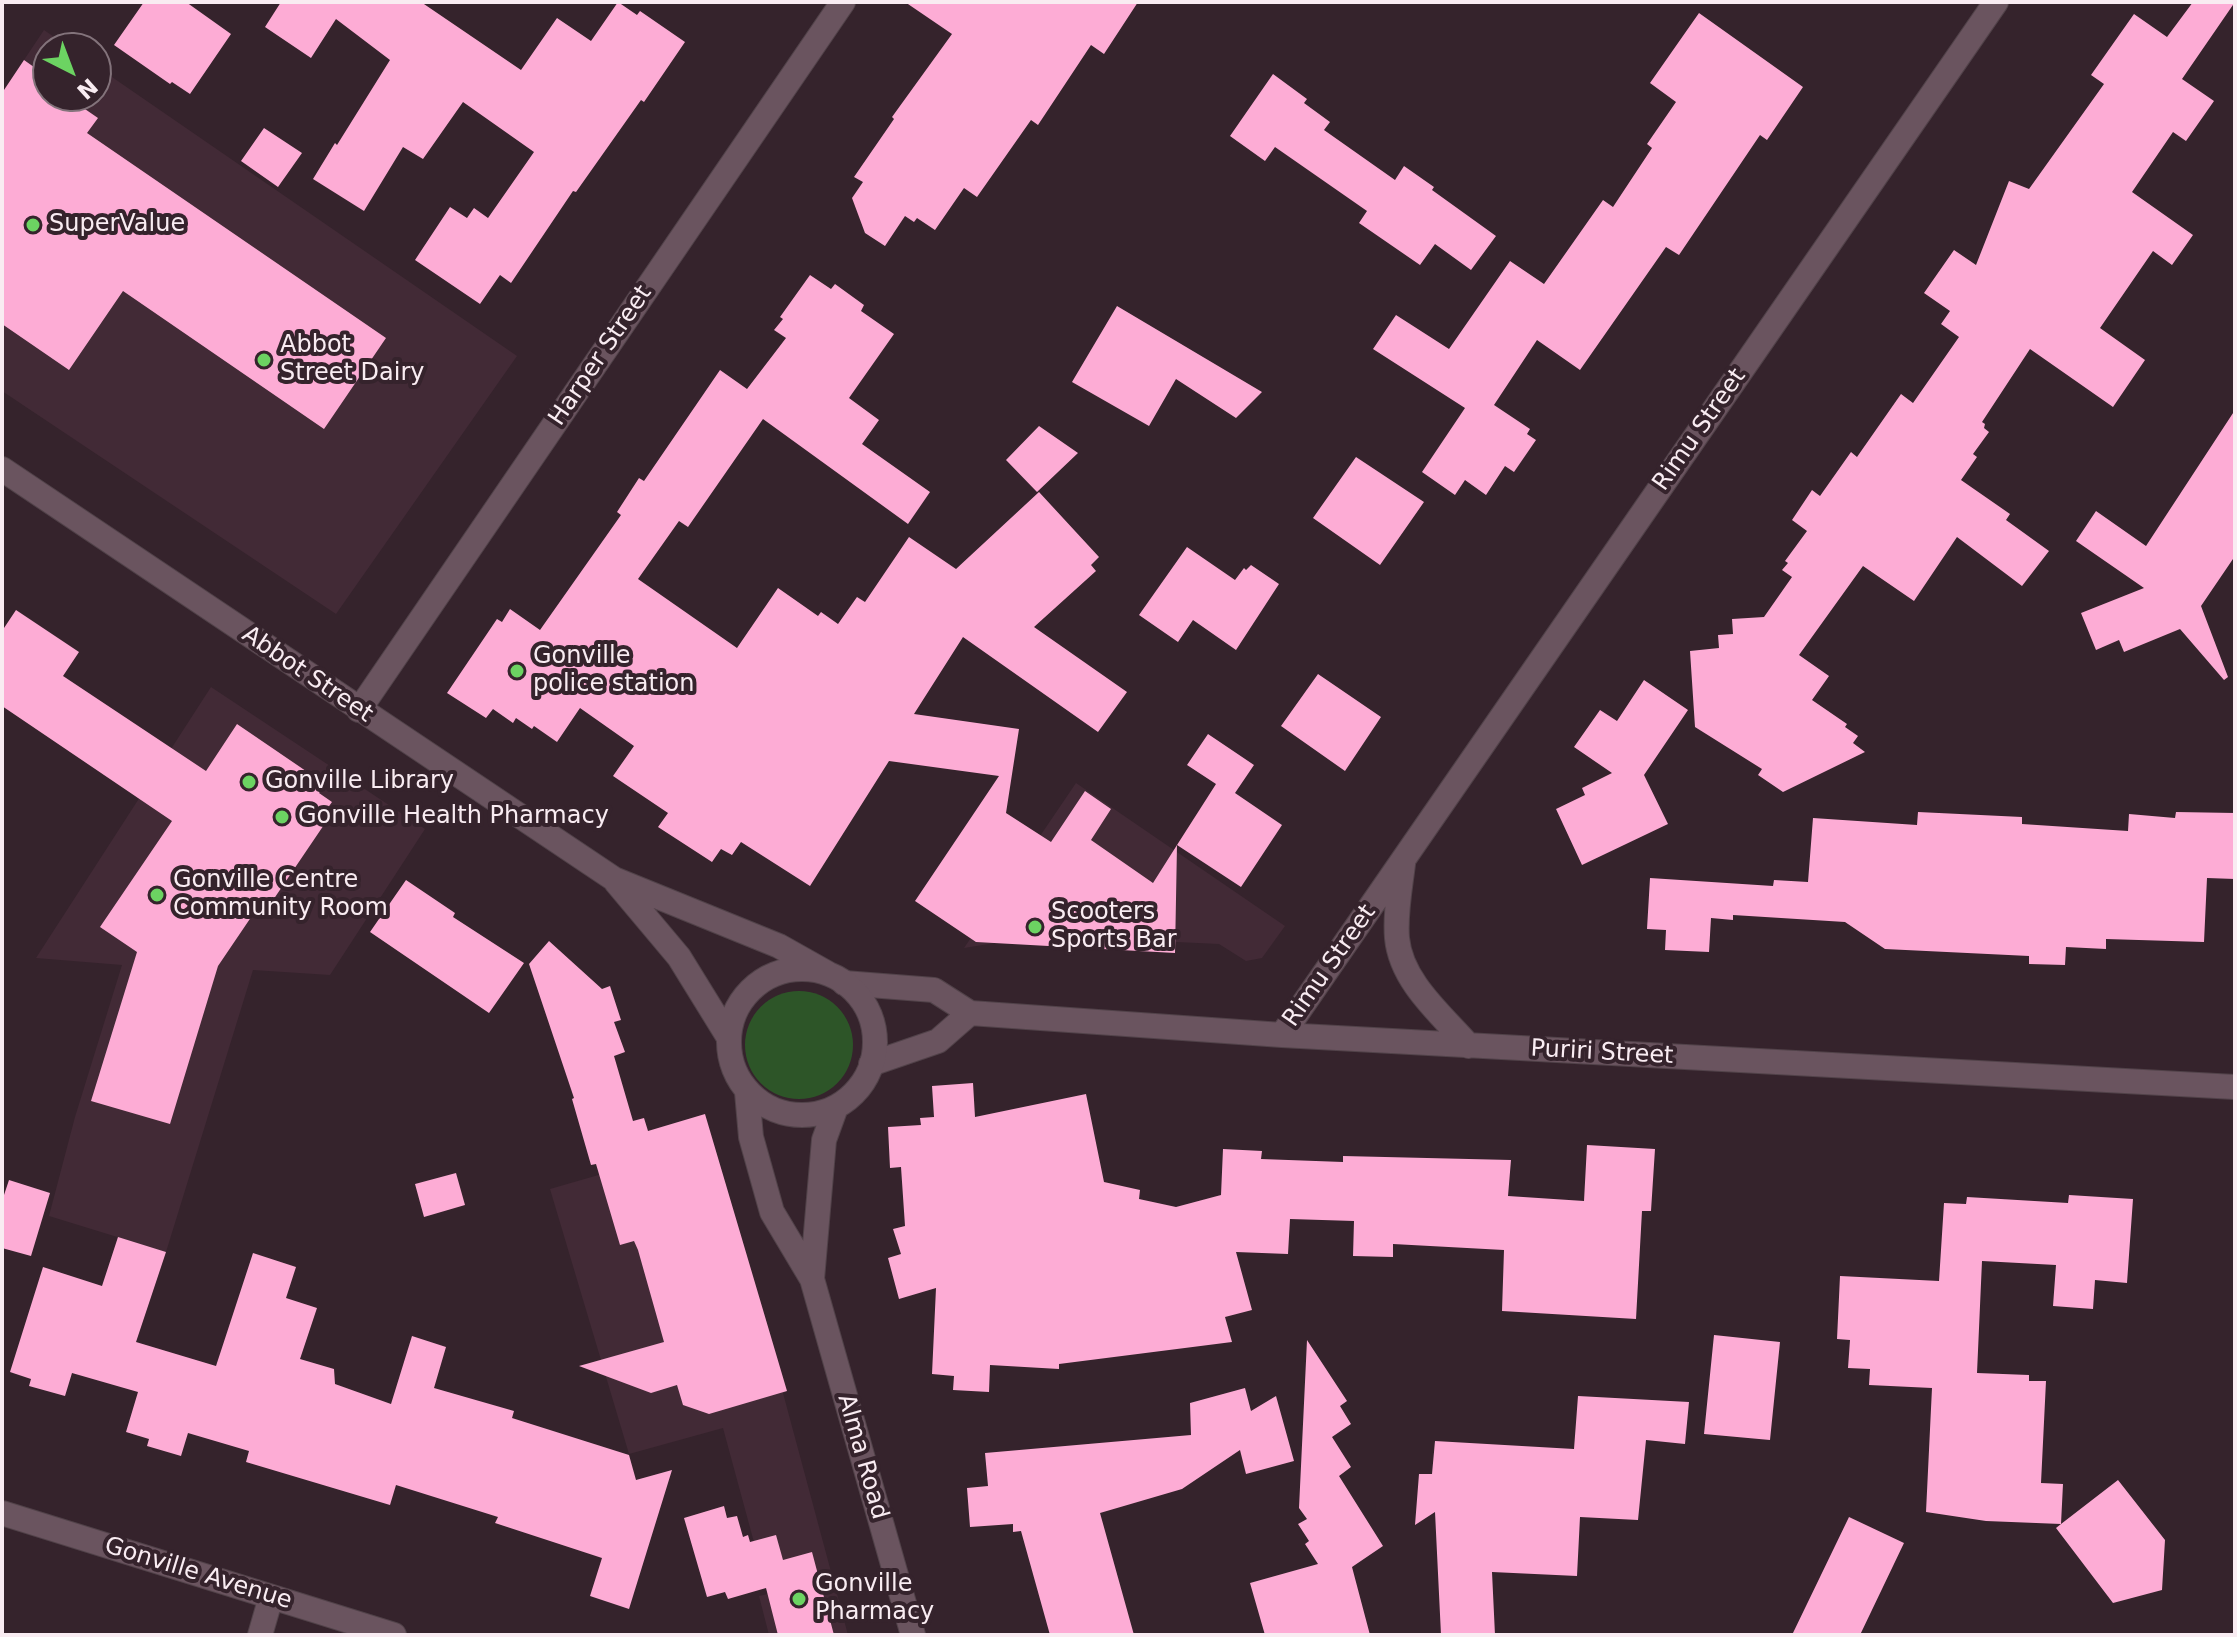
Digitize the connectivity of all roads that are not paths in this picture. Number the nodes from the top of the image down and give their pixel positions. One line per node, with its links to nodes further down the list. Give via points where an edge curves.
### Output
1 (843, 2): 4 (street, Harper Street)
2 (1996, 2): 5 (street, Rimu Street)
3 (2, 469): 4 (street, Abbot Street)
4 (359, 710): 6 (street, Abbot Street)
5 (1404, 858): 9 (street, Rimu Street); 11 (street, Rimu Street, via 1397,941 1423,994)
6 (614, 879): 7 (street, Abbot Street, via 779,946); 10 (street, Abbot Street, via 679,957)
7 (836, 978): 8 (street, Puriri Street, via 934,990); 10 (street, via 803,968 762,981 733,1016); 12 (street, via 858,997 871,1019)
8 (970, 1013): 9 (street, Puriri Street); 12 (street, via 938,1041)
9 (1282, 1035): 11 (street, Puriri Street)
10 (729, 1038): 14 (street, via 730,1058)
11 (1469, 1046): 13 (street, Puriri Street)
12 (871, 1064): 15 (street, via 857,1088)
13 (2235, 1087)
14 (747, 1092): 15 (street, via 789,1114); 16 (street, Alma Road, via 751,1137 772,1212)
15 (836, 1107): 16 (street, Alma Road, via 824,1140)
16 (812, 1279): 21 (street, Alma Road)
17 (2, 1513): 18 (street, Gonville Avenue)
18 (271, 1597): 19 (street); 20 (street, Gonville Avenue)
19 (260, 1635)
20 (394, 1635)
21 (913, 1635)

